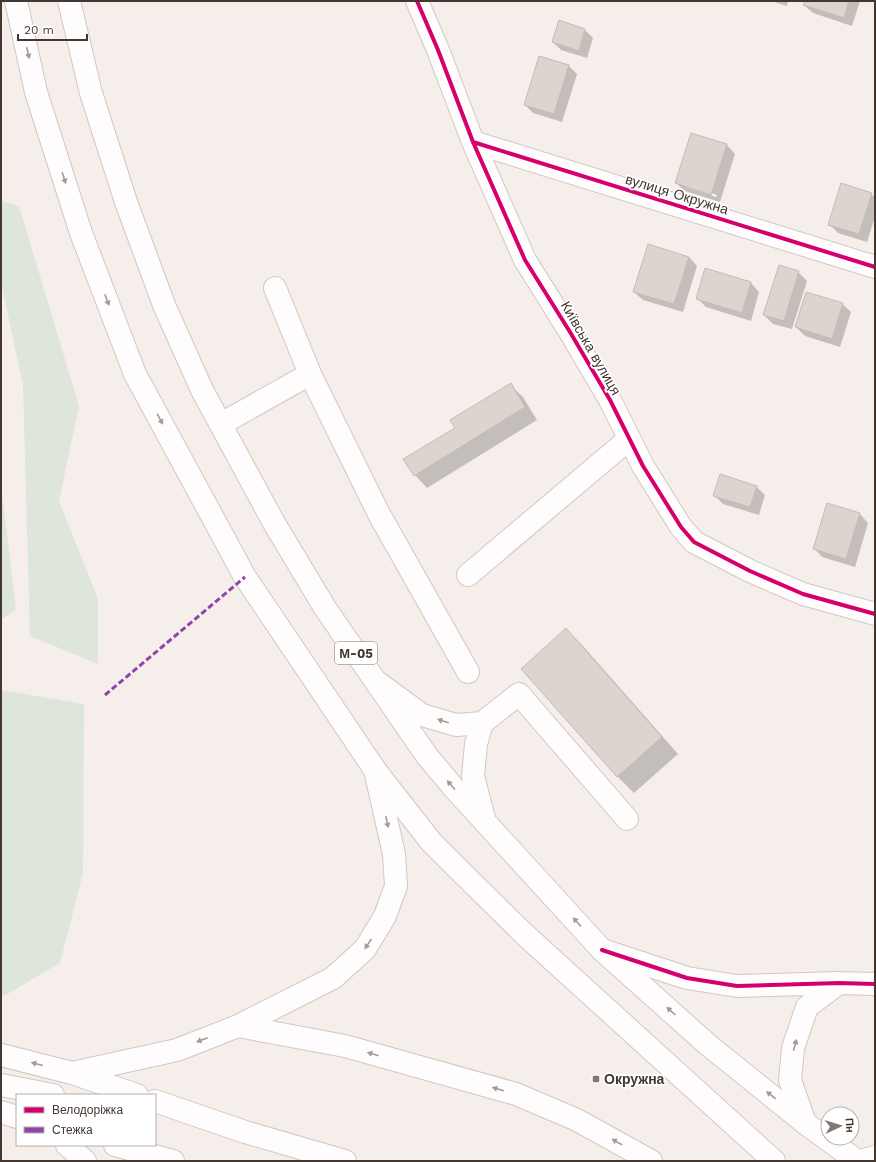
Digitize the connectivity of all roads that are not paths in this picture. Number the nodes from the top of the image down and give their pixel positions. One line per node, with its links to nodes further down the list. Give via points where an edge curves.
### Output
1 (16, 1): 15 (main road, one-way to 15, via 36,92 81,233 135,374 245,576)
2 (69, 1): 8 (main road, М-05, via 91,93 126,202 164,305 202,390)
3 (417, 1): 4 (main road, Київська вулиця)
4 (473, 142): 5 (main road, вулиця Окружна); 9 (main road, Київська вулиця, via 526,260 598,380)
5 (875, 267)
6 (275, 288): 7 (main road)
7 (310, 374): 8 (main road); 12 (main road, via 379,514)
8 (221, 424): 13 (main road, М-05, via 274,523 325,608)
9 (629, 439): 10 (main road); 11 (main road, Київська вулиця, via 681,527 694,542 750,571 803,594)
10 (468, 575)
11 (875, 614)
12 (468, 672)
13 (376, 681): 14 (main road, one-way to 13, via 456,725 422,715); 17 (main road, М-05, one-way to 13, via 427,756)
14 (482, 723): 16 (main road, via 519,694); 17 (main road, via 476,744 473,776)
15 (375, 770): 21 (main road, one-way to 21, via 394,854 396,886 385,916 365,949 333,978); 40 (main road, via 432,844 523,933)
16 (627, 819)
17 (485, 822): 18 (main road, М-05, one-way to 17)
18 (602, 950): 19 (main road, via 687,978 738,986); 31 (main road, М-05, one-way to 18, via 708,1044)
19 (838, 983): 20 (main road); 31 (main road, one-way to 19, via 790,1080 793,1048 807,1007)
20 (875, 984)
21 (238, 1026): 23 (main road, one-way to 23, via 177,1050); 39 (main road, one-way to 21, via 577,1120 516,1094 345,1046)
22 (1, 1054): 23 (main road, one-way to 22)
23 (72, 1073): 26 (main road)
24 (1, 1085): 25 (main road)
25 (48, 1094)
26 (133, 1094)
27 (156, 1101): 32 (main road)
28 (1, 1112): 30 (main road)
29 (156, 1114): 32 (main road)
30 (16, 1117)
31 (805, 1123): 41 (main road, М-05)
32 (245, 1132): 38 (main road)
33 (68, 1146): 36 (main road)
34 (119, 1146): 37 (main road)
35 (875, 1157): 41 (main road)
36 (85, 1161)
37 (173, 1161)
38 (344, 1161)
39 (651, 1161)
40 (774, 1161)
41 (858, 1161)

